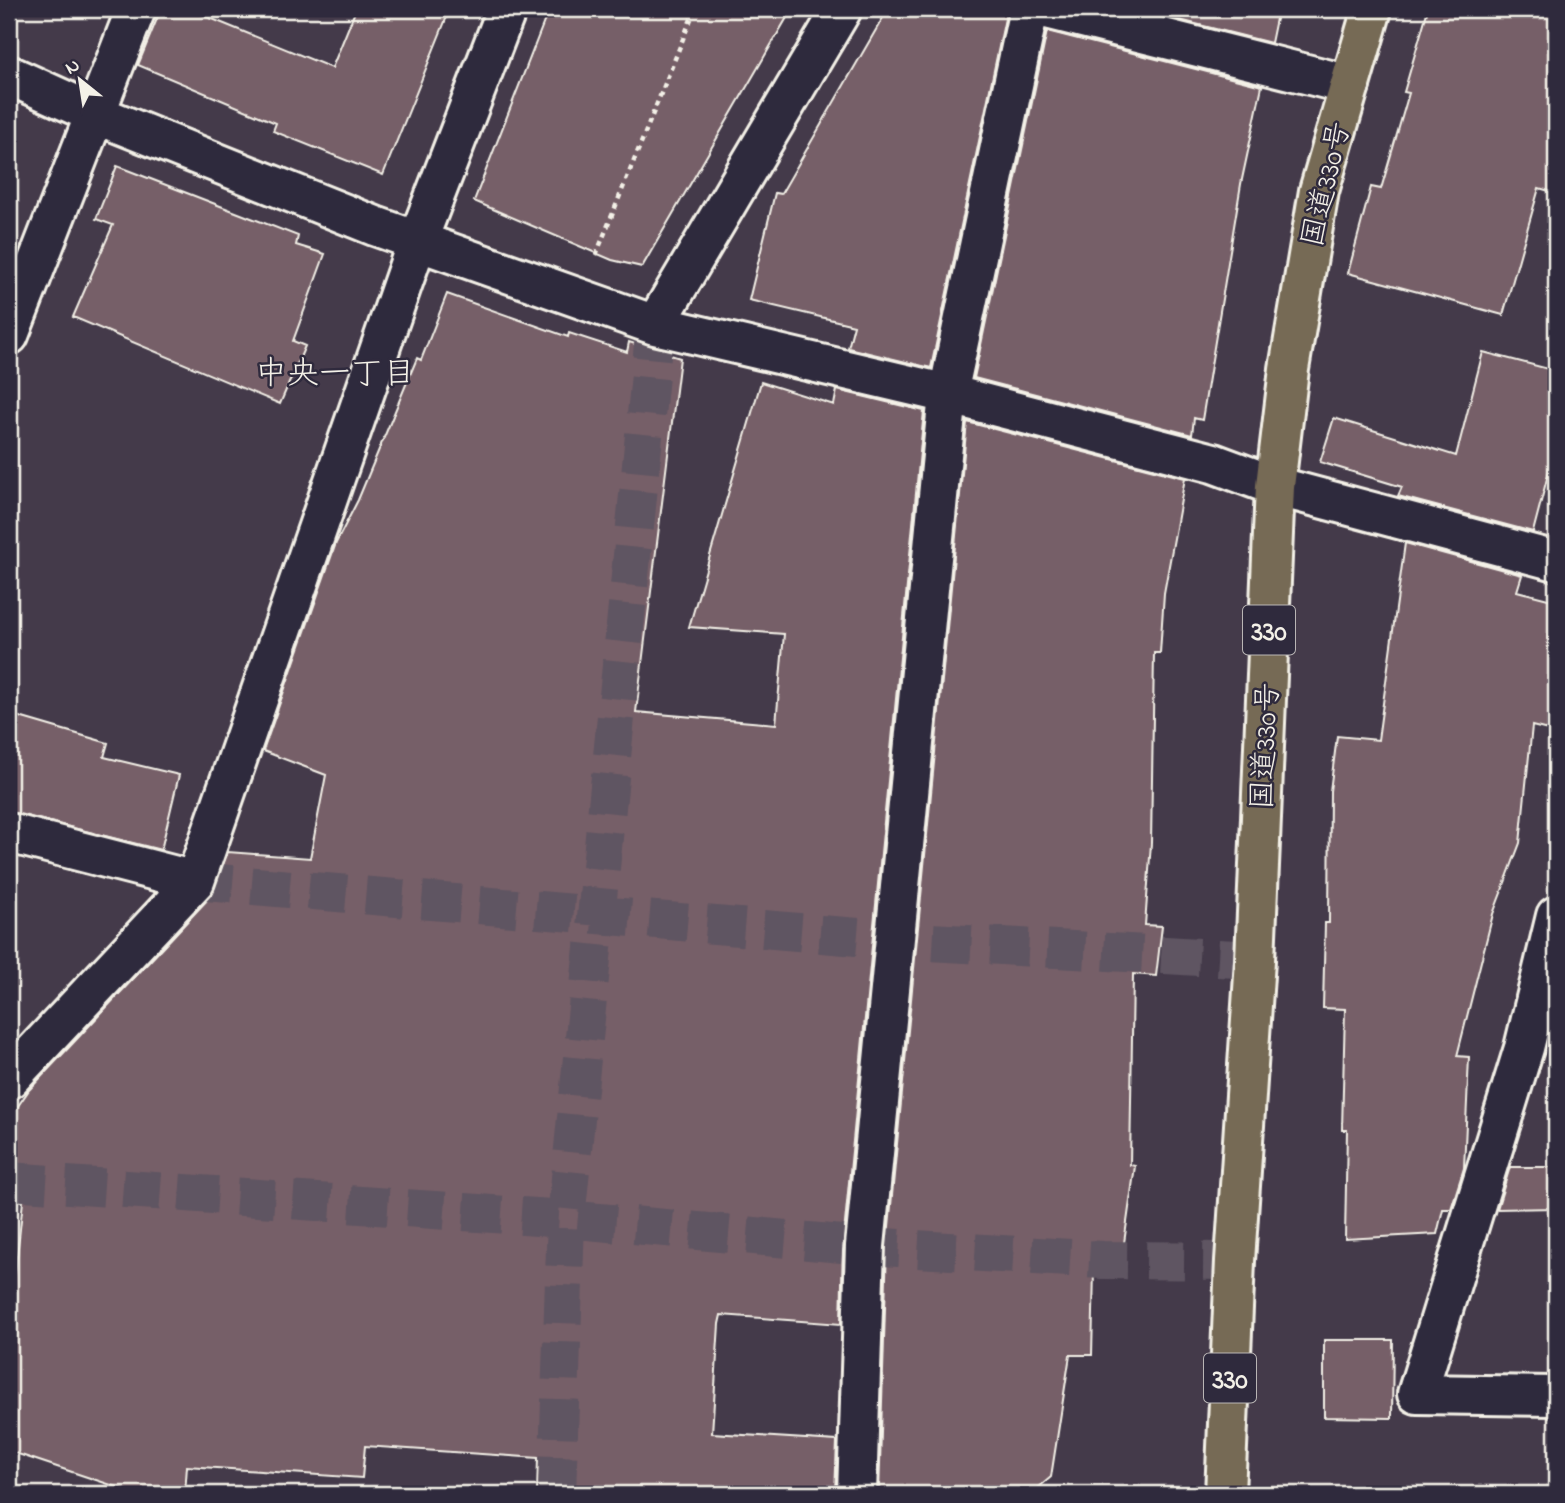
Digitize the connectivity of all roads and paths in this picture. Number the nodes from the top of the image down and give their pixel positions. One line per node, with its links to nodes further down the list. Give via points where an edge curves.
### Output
1 (136, 9): 10 (street)
2 (507, 9): 11 (street)
3 (695, 9): 12 (path)
4 (842, 9): 13 (street)
5 (1029, 9): 15 (street)
6 (1047, 9): 9 (street)
7 (1372, 9): 9 (highway, 国道330号 / 330)
8 (9, 75): 10 (street)
9 (1350, 85): 16 (highway, 国道330号 / 330, via 1319,191)
10 (95, 114): 11 (street); 14 (street)
11 (417, 242): 12 (street); 19 (street)
12 (578, 298): 13 (street)
13 (655, 325): 15 (street)
14 (9, 335)
15 (948, 394): 16 (street, via 1213,463); 24 (street, via 865,1246)
16 (1275, 486): 17 (street); 25 (highway, 国道330号 / 330)
17 (1556, 561)
18 (9, 833): 19 (street)
19 (195, 881): 22 (street)
20 (1556, 916): 21 (street)
21 (1540, 1048): 23 (street, via 1417,1394)
22 (9, 1079)
23 (1556, 1396)
24 (857, 1494)
25 (1226, 1494)

